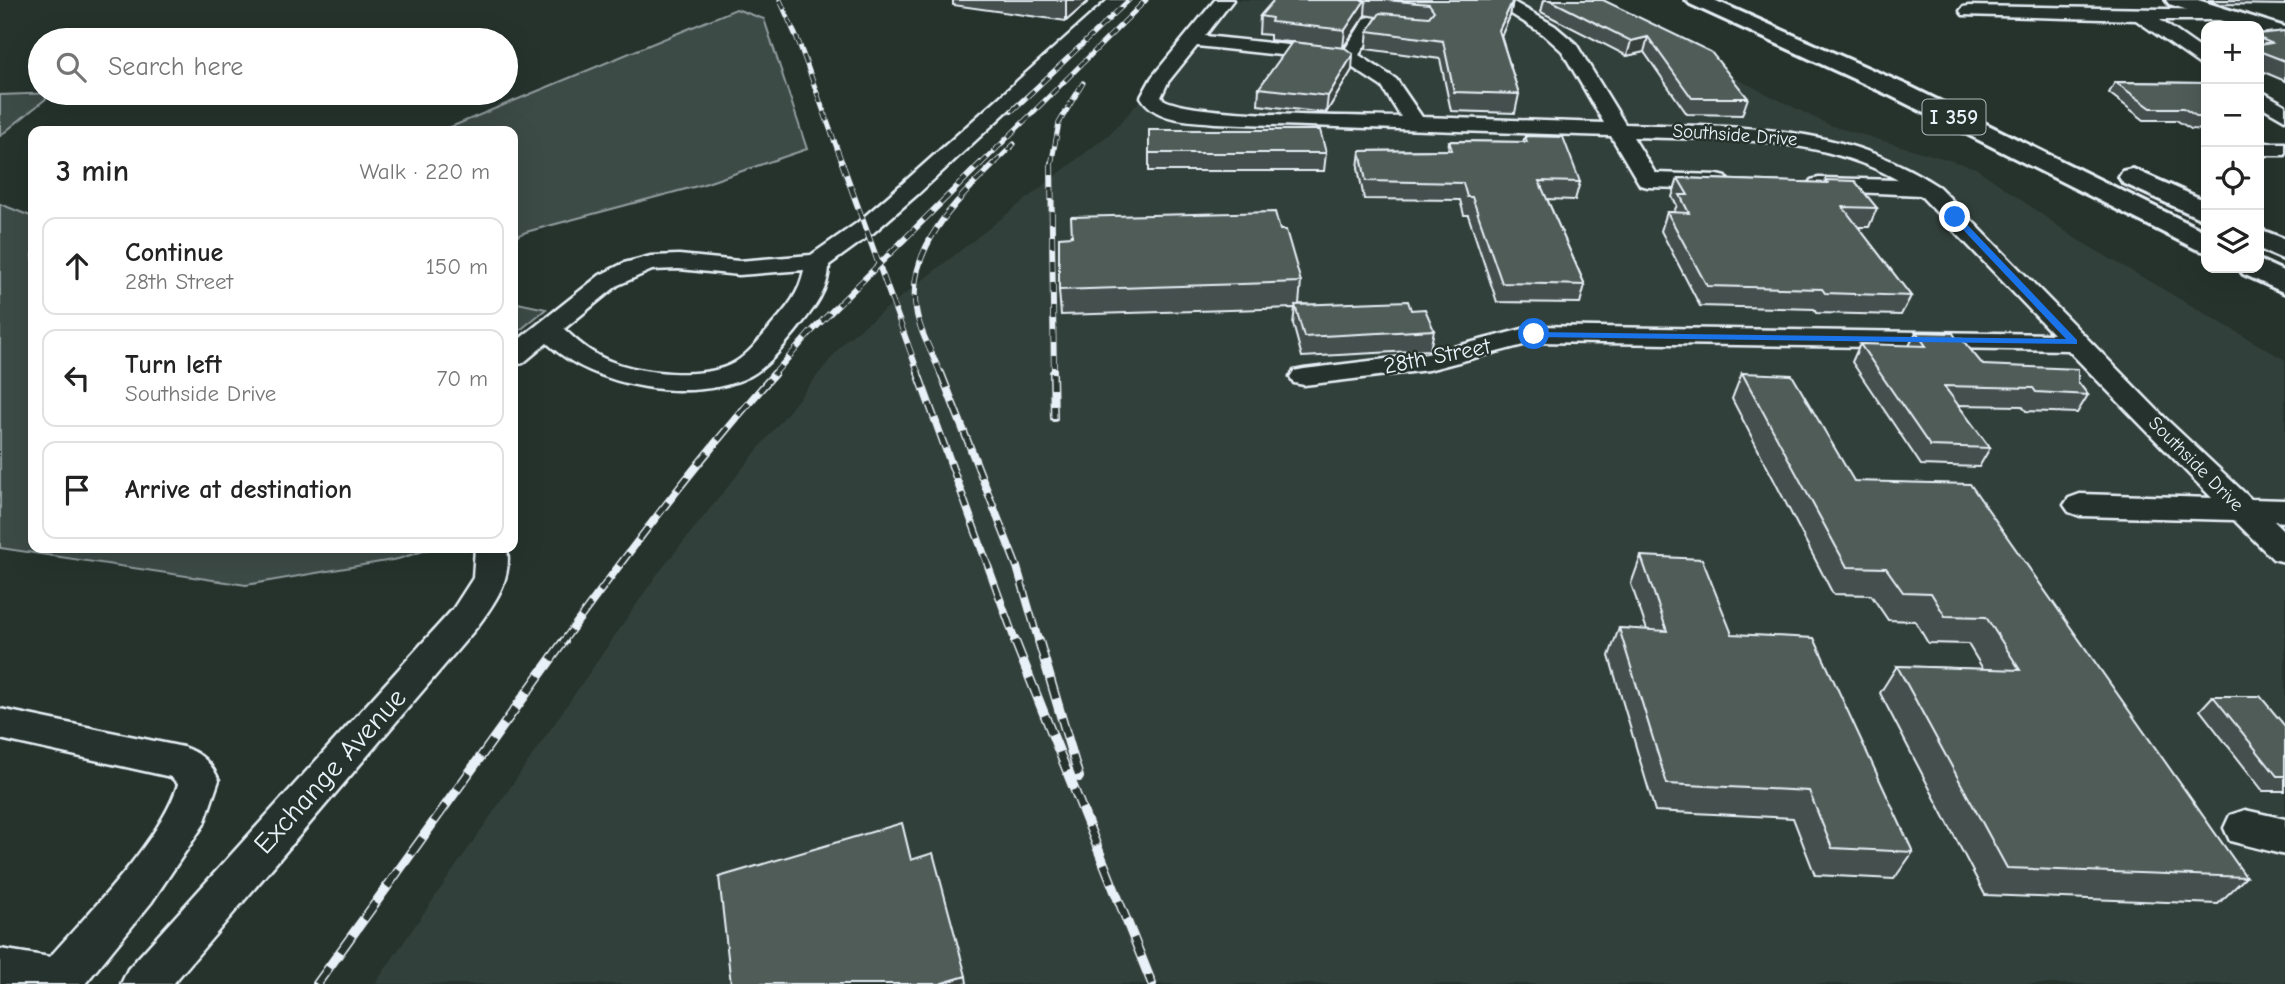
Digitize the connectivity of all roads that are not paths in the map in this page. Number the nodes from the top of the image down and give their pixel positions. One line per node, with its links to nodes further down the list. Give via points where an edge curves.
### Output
1 (1118, 0): 27 (street)
2 (1224, 0): 12 (street, Southside Drive)
3 (1498, 0): 20 (street, via 1549,30 1569,48)
4 (1697, 0): 29 (main road, I 359, via 1946,113)
5 (1744, 0): 17 (main road, I 359)
6 (2176, 0): 8 (main road)
7 (1969, 10): 9 (street)
8 (2225, 15): 9 (street); 11 (main road)
9 (2142, 16): 14 (street)
10 (1420, 28): 13 (street, via 1371,22)
11 (2285, 34)
12 (1192, 40): 13 (street); 19 (street, Southside Drive, via 1151,96 1156,105 1172,112)
13 (1349, 57): 19 (street, via 1389,83)
14 (2201, 57)
15 (2264, 99): 18 (street)
16 (1012, 111): 27 (street)
17 (2000, 114)
18 (2285, 114)
19 (1415, 123): 20 (street, Southside Drive)
20 (1619, 129): 24 (street, via 1648,180); 26 (street, Southside Drive, via 1801,138 1874,159)
21 (2264, 149): 22 (street)
22 (2285, 149)
23 (2117, 169): 28 (main road)
24 (1745, 183)
25 (1801, 184): 26 (street)
26 (1925, 188): 36 (street, Southside Drive)
27 (910, 189): 32 (street)
28 (2202, 210)
29 (2201, 240)
30 (2264, 241): 31 (main road)
31 (2285, 251)
32 (817, 262): 35 (street, via 739,268 651,263 609,280); 35 (street, via 812,292 761,354 741,370 710,381 650,377 598,366 569,350)
33 (2264, 273): 34 (main road)
34 (2285, 284)
35 (549, 329): 37 (street)
36 (2074, 342): 38 (street, 28th Street, via 1534,334 1428,362); 40 (street, Southside Drive)
37 (518, 353)
38 (1304, 377)
39 (2080, 505): 40 (street)
40 (2241, 509): 41 (street); 42 (street, Southside Drive)
41 (2285, 510)
42 (2285, 551)
43 (492, 553): 49 (street, Exchange Avenue, via 494,565 485,591 465,618)
44 (0, 724): 48 (street, via 183,763 199,780 190,812 144,878)
45 (2245, 828): 46 (street)
46 (2285, 837)
47 (0, 971): 48 (street)
48 (58, 982)
49 (144, 984)

